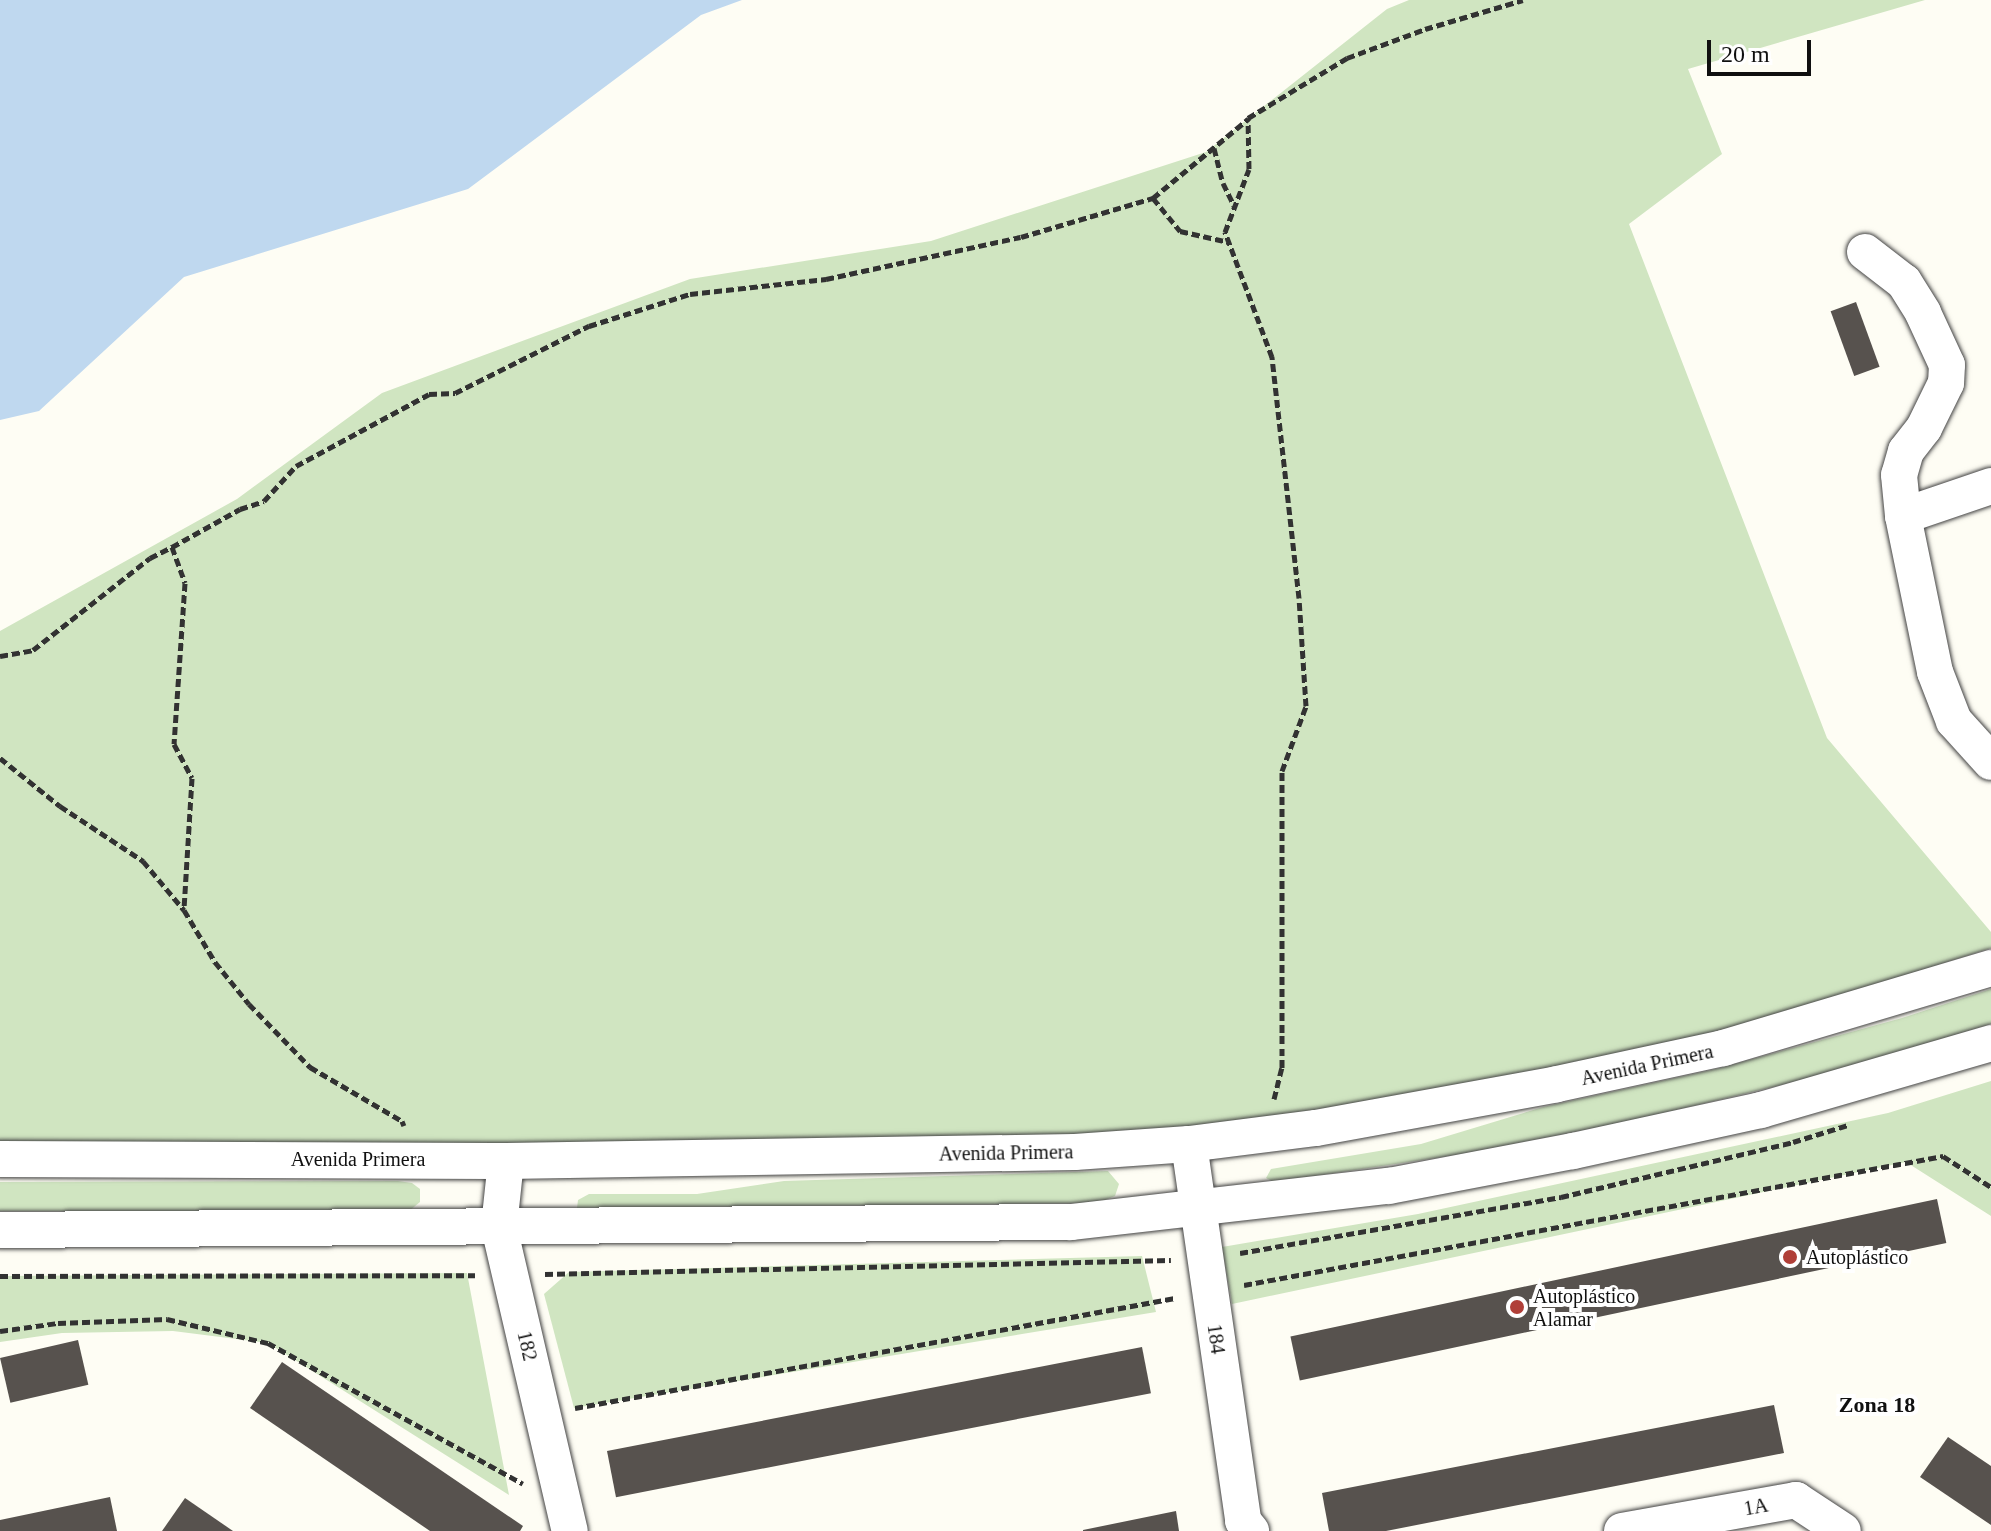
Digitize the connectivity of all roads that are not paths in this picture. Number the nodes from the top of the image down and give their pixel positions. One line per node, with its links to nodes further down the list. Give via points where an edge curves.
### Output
1 (1865, 252): 3 (street, via 1904,282 1947,365 1946,383 1906,451 1899,475)
2 (1991, 486): 3 (street)
3 (1903, 516): 4 (street, via 1935,672 1954,721)
4 (1991, 762)
5 (1991, 968): 7 (street, Avenida Primera, via 1723,1048 1557,1084)
6 (1991, 1043): 10 (street, via 1761,1110 1573,1151 1389,1186)
7 (1189, 1144): 9 (street, Avenida Primera, via 1075,1152); 10 (street, 184)
8 (0, 1159): 9 (street, Avenida Primera)
9 (506, 1161): 11 (street, 182)
10 (1196, 1209): 11 (street, via 1071,1222); 15 (street, 184, via 1243,1521)
11 (499, 1227): 12 (street); 14 (street, 182)
12 (0, 1230)
13 (1777, 1512): 16 (street, 1A); 17 (street)
14 (568, 1519)
15 (1251, 1531)
16 (1622, 1531)
17 (1843, 1531)

